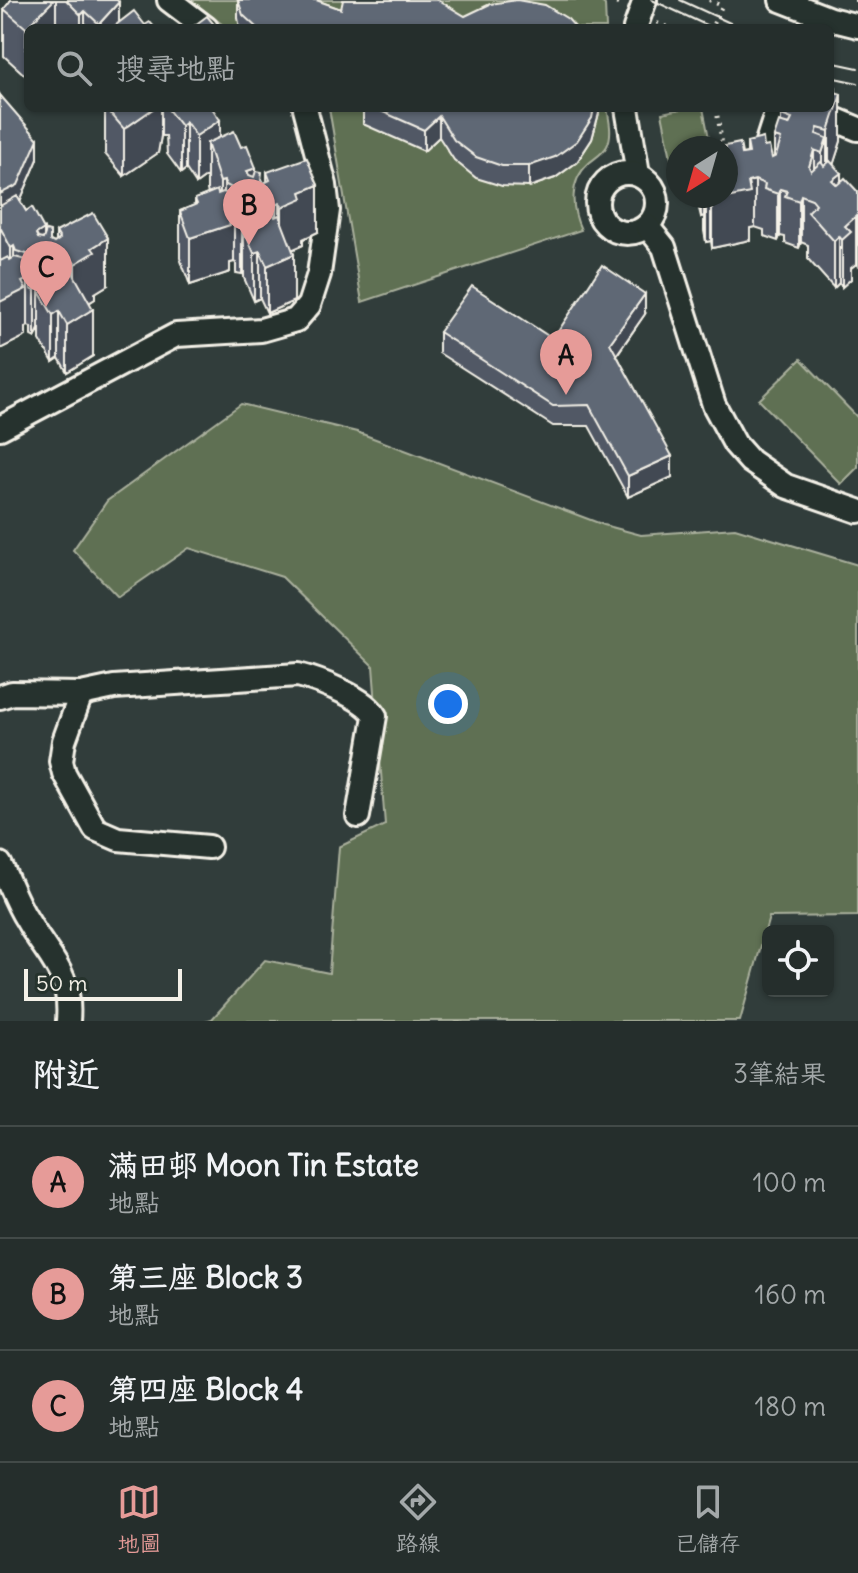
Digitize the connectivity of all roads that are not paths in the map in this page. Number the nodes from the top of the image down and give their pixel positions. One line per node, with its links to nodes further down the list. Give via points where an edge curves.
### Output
1 (169, 0): 3 (street)
2 (781, 0): 4 (street)
3 (201, 24)
4 (858, 26)
5 (306, 112): 13 (street, via 328,210 319,274 309,305 296,320 261,330 176,335)
6 (628, 112): 11 (street)
7 (779, 112): 10 (street, via 759,167)
8 (818, 112): 9 (street)
9 (858, 129)
10 (738, 172)
11 (638, 174): 12 (street, via 665,190); 12 (street, via 609,179 598,206 616,230 628,233)
12 (647, 226): 14 (street, via 664,247 714,405 735,444 786,486)
13 (0, 428)
14 (858, 511)
15 (81, 694): 16 (street); 17 (street, via 114,687 298,675 312,679 368,706 375,716); 18 (street, via 61,761 95,829 118,839)
16 (0, 697)
17 (358, 816)
18 (209, 847)
19 (0, 864): 20 (street, via 26,919 64,976)
20 (68, 1021)

